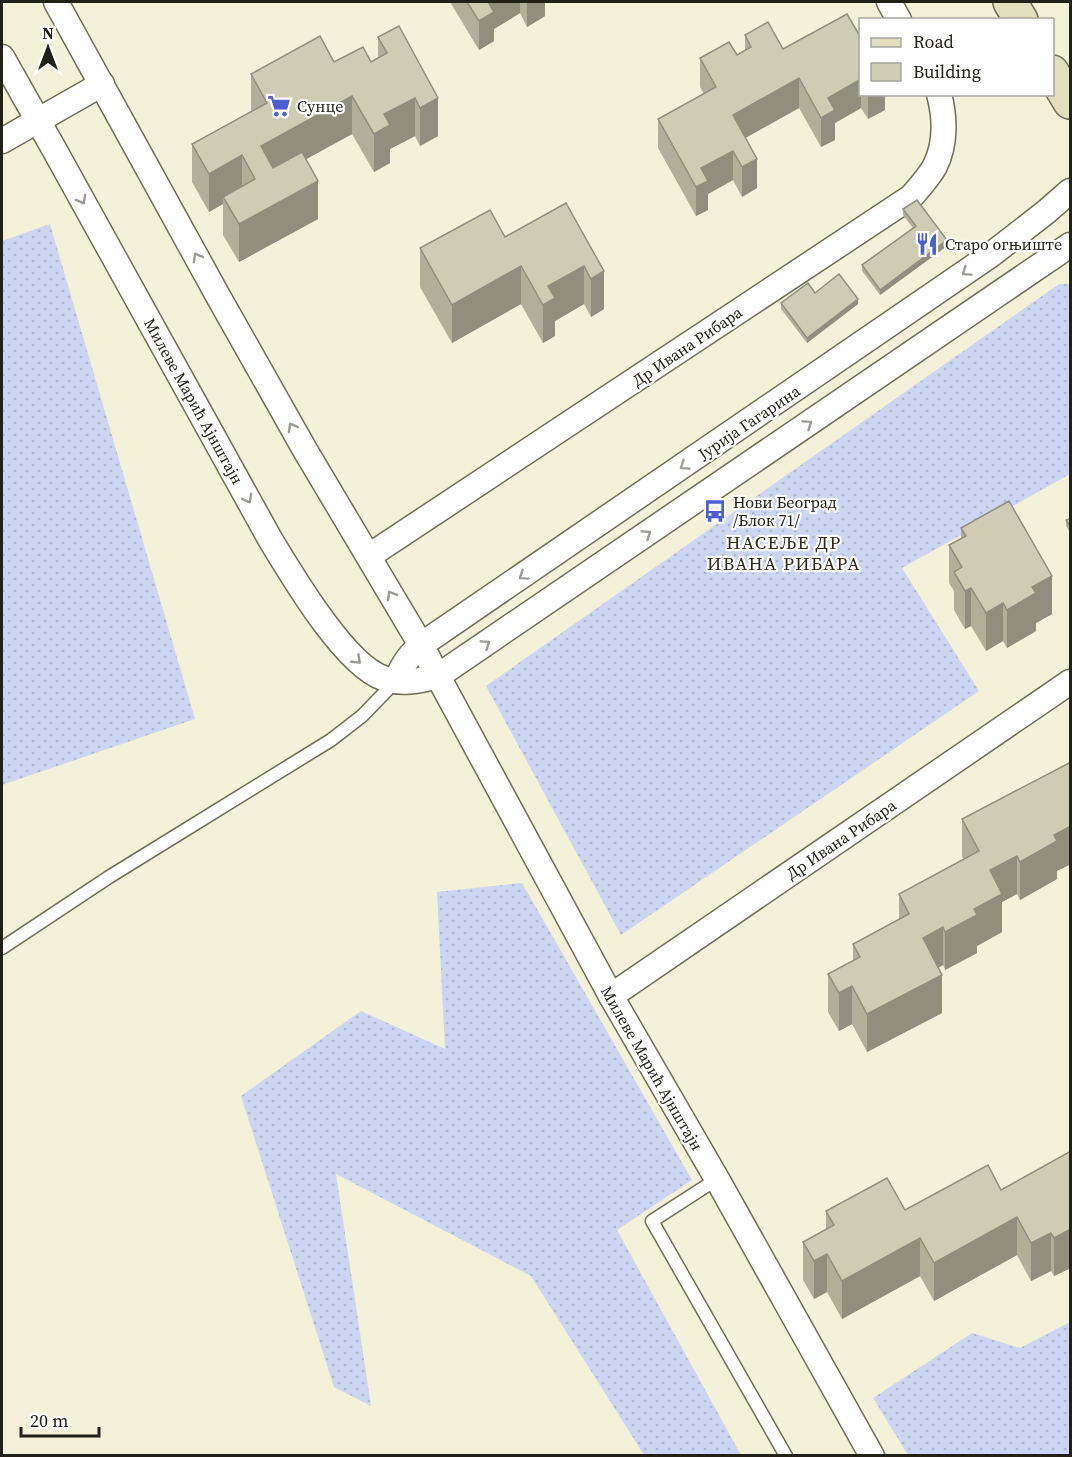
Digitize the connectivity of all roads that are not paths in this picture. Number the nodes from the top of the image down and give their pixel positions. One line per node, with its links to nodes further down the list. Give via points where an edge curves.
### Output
1 (56, 2): 8 (street, Милеве Марић Ајнштајн)
2 (889, 2): 4 (street)
3 (1010, 2): 5 (main road)
4 (898, 18)
5 (1020, 18)
6 (2, 57): 11 (street, Милеве Марић Ајнштајн)
7 (1054, 74): 10 (main road)
8 (102, 84): 11 (street); 15 (street, Милеве Марић Ајнштајн, one-way to 8, via 299,440)
9 (939, 96): 15 (street, Др Ивана Рибара, via 943,111 941,150 936,165 911,196)
10 (1071, 102)
11 (38, 121): 12 (street); 18 (street, Милеве Марић Ајнштајн, one-way to 18, via 294,577 356,660 370,672)
12 (2, 141)
13 (1071, 190): 16 (street, Јурија Гагарина, one-way to 16, via 992,254)
14 (1071, 245): 17 (street, one-way to 14)
15 (369, 556): 16 (street, Милеве Марић Ајнштајн, one-way to 15)
16 (421, 645): 17 (street, Милеве Марић Ајнштајн); 18 (street, Јурија Гагарина, via 404,662)
17 (438, 676): 18 (street, Милеве Марић Ајнштајн); 21 (street, Милеве Марић Ајнштајн)
18 (396, 681): 20 (lane, via 362,716 331,740)
19 (1071, 682): 21 (street, Др Ивана Рибара)
20 (2, 948)
21 (611, 996): 22 (street, Милеве Марић Ајнштајн)
22 (717, 1179): 23 (lane, via 652,1221); 24 (street, Милеве Марић Ајнштајн)
23 (786, 1455)
24 (872, 1455)

